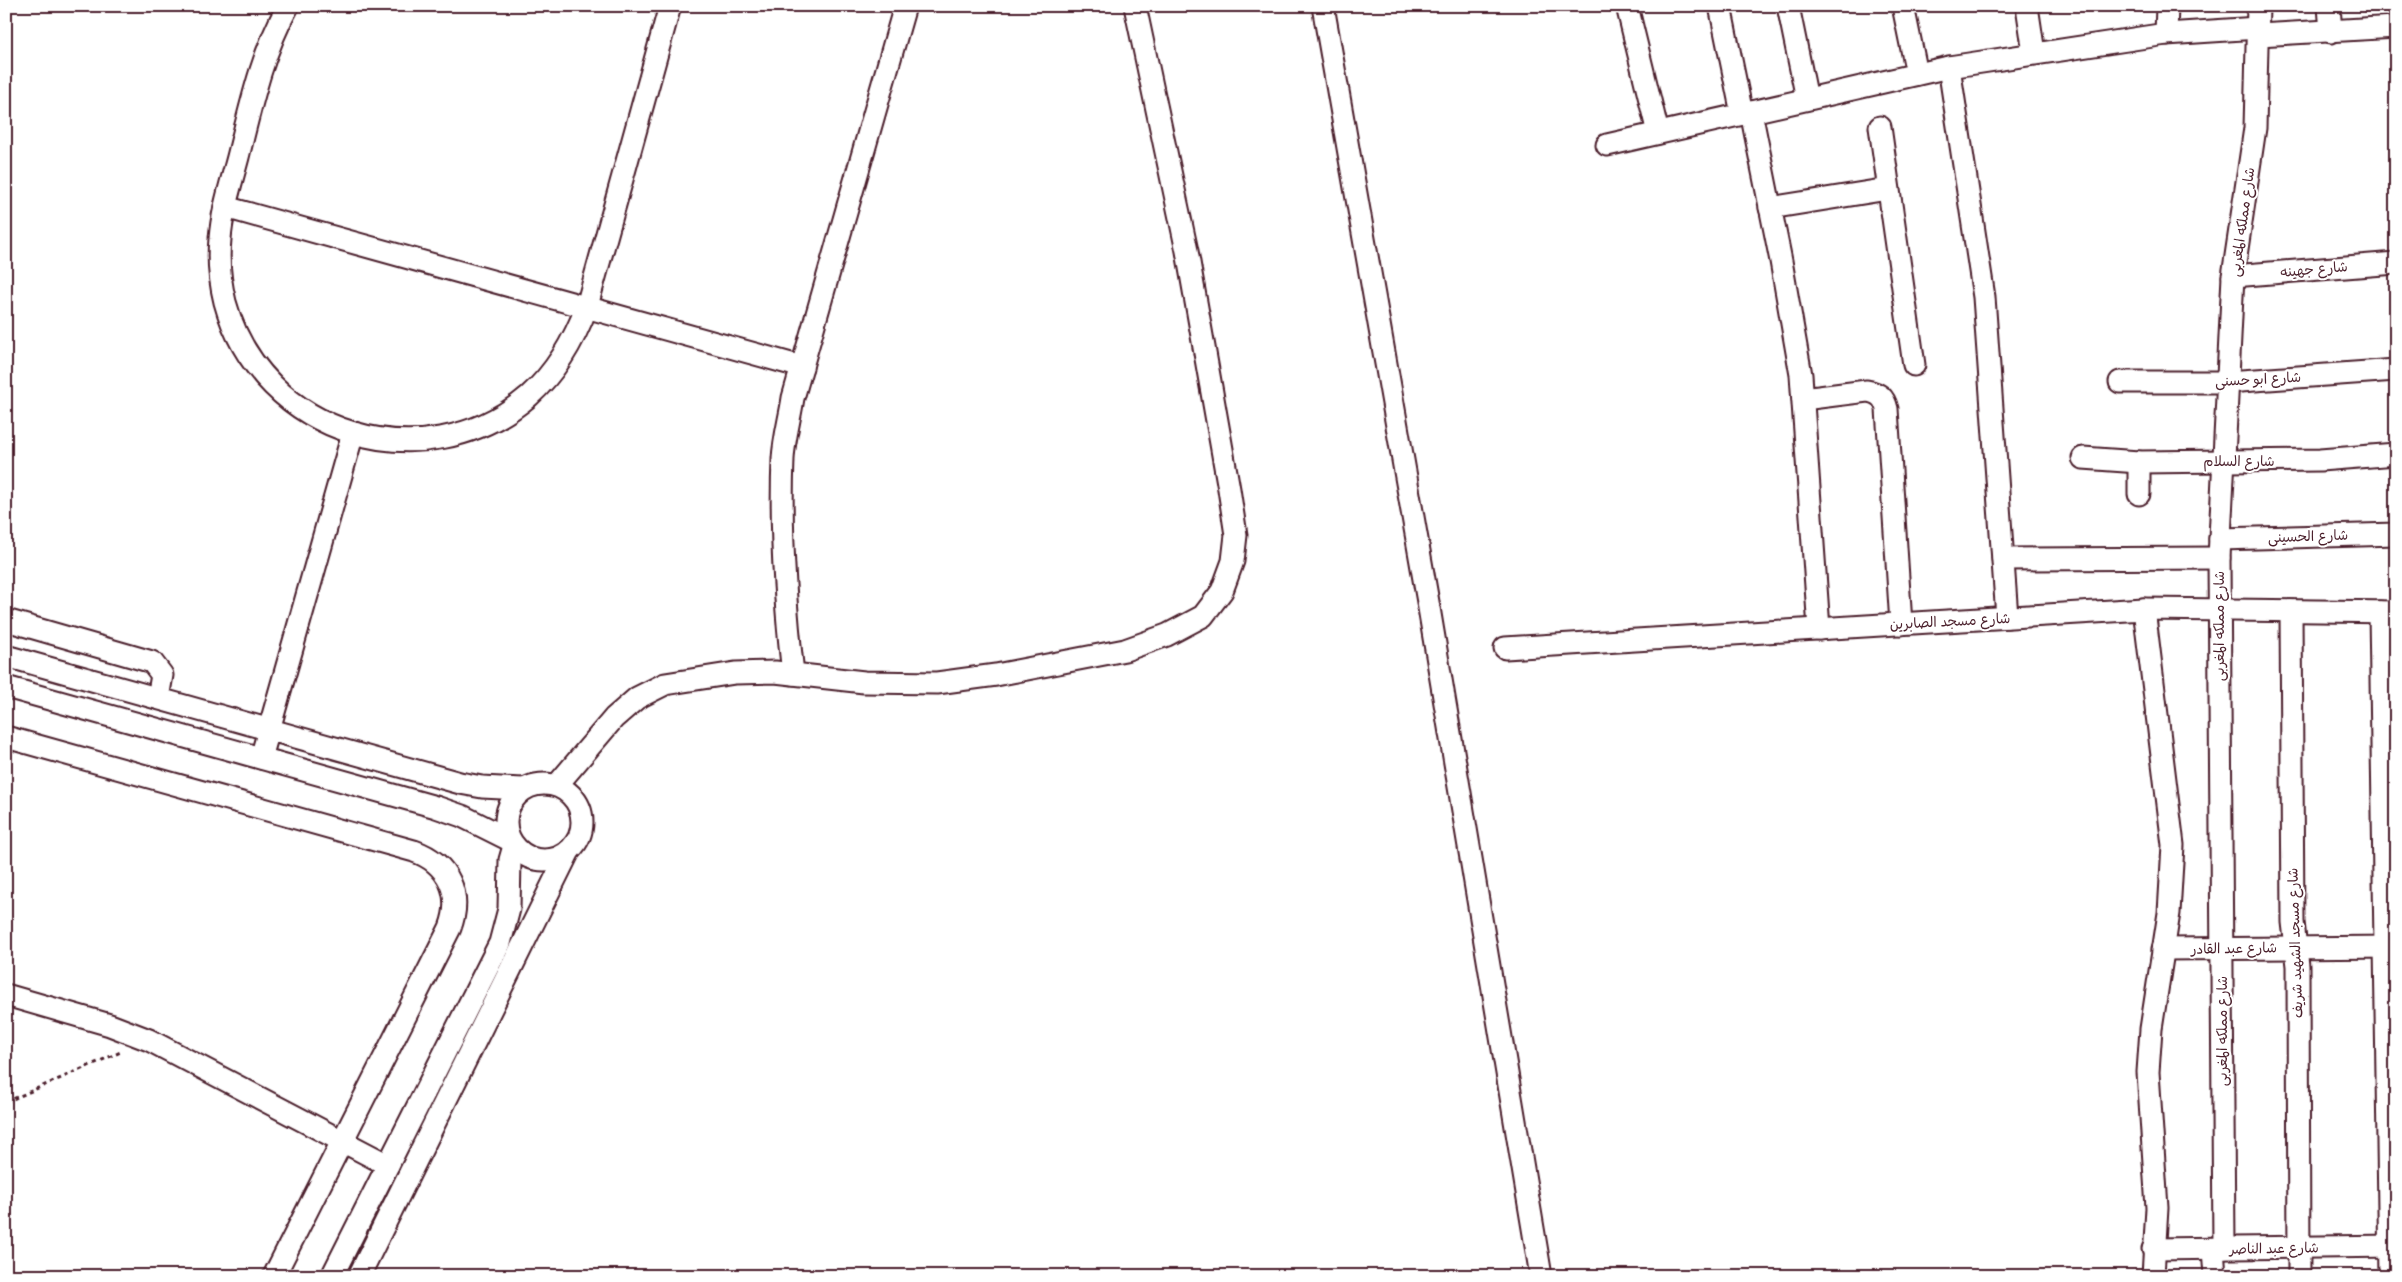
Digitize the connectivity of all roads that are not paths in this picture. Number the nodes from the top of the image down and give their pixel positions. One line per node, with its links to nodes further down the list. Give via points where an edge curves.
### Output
1 (288, 6): 27 (street, via 266,53 254,90)
2 (670, 6): 31 (street)
3 (905, 6): 33 (street)
4 (1135, 6): 57 (street, via 1187,251 1236,535 1233,561 1222,591 1203,616 1167,634 1125,650 1054,664 937,683 864,682)
5 (1323, 6): 81 (street, via 1428,602)
6 (1627, 6): 24 (street)
7 (1720, 6): 22 (street)
8 (1788, 6): 21 (street)
9 (1903, 6): 20 (street)
10 (2027, 6): 18 (street)
11 (2167, 6): 17 (street)
12 (2258, 6): 15 (street, شارع مملكه المغربى)
13 (2328, 6): 16 (street)
14 (2396, 27): 16 (street)
15 (2258, 31): 16 (street); 17 (street); 30 (street, شارع مملكه المغربى, via 2255,128)
16 (2331, 32)
17 (2166, 34): 18 (street)
18 (2034, 53): 19 (street)
19 (1949, 66): 20 (street); 46 (street, via 1984,297)
20 (1918, 74): 21 (street)
21 (1807, 99): 22 (street)
22 (1746, 113): 24 (street); 28 (street)
23 (1880, 127): 26 (street)
24 (1658, 133): 25 (street)
25 (1607, 145)
26 (1888, 189): 28 (street); 32 (street)
27 (225, 207): 31 (street); 38 (street, via 220,271 225,302 236,332 252,360 296,405 323,422)
28 (1770, 208): 37 (street, via 1791,309)
29 (2396, 262): 30 (street, شارع جهينه)
30 (2233, 276): 36 (street, شارع مملكه المغربى)
31 (587, 306): 33 (street); 38 (street, via 577,332 553,370 529,396 507,412 458,434 432,439 397,441)
32 (1914, 366)
33 (802, 368): 57 (street, via 793,398 783,457 783,543)
34 (2396, 370): 36 (street, شارع ابو حسنى)
35 (2120, 382): 36 (street, شارع ابو حسنى)
36 (2227, 382): 41 (street, شارع مملكه المغربى)
37 (1804, 399): 53 (street, via 1867,391 1876,392 1884,398); 54 (street)
38 (353, 433): 60 (street)
39 (2396, 454): 41 (street, شارع السلام, via 2320,460)
40 (2083, 458): 42 (street, شارع السلام)
41 (2223, 460): 42 (street, شارع السلام); 45 (street, شارع مملكه المغربى)
42 (2139, 462): 43 (street)
43 (2139, 494)
44 (2396, 534): 45 (street, شارع الحسينى)
45 (2219, 548): 46 (street, شارع الحسينى); 48 (street, شارع مملكه المغربى)
46 (2003, 559): 51 (street)
47 (2144, 609): 48 (street, شارع مسجد الصابرين); 51 (street, شارع مسجد الصابرين); 69 (street, via 2173,845 2172,882)
48 (2219, 610): 49 (street, شارع مسجد الصابرين); 70 (street, شارع مملكه المغربى)
49 (2291, 611): 50 (street, شارع مسجد الصابرين); 68 (street, شارع مسجد الشهيد شريف)
50 (2388, 612): 67 (street)
51 (2007, 617): 53 (street, شارع مسجد الصابرين)
52 (6, 620): 59 (street, via 152,662 162,676)
53 (1901, 624): 54 (street, شارع مسجد الصابرين)
54 (1820, 629): 55 (street, شارع مسجد الصابرين)
55 (1505, 648)
56 (6, 656): 59 (street)
57 (793, 674): 63 (street, via 735,673 665,684 637,698 614,718)
58 (6, 687): 62 (street)
59 (158, 698): 60 (street)
60 (269, 729): 62 (street); 64 (street, via 460,783)
61 (6, 737): 72 (street, via 414,851 434,860 442,868 453,887 454,918)
62 (261, 758): 65 (street, via 436,807 470,820)
63 (557, 786): 64 (street, via 534,785); 66 (street, via 567,791 580,809 581,832)
64 (523, 789): 65 (street, via 512,802 506,818)
65 (512, 843): 66 (street, via 530,858 540,861 560,857); 73 (street, via 509,910 500,943)
66 (569, 851): 80 (street)
67 (2390, 947): 68 (street, شارع عبد القادر); 74 (street)
68 (2295, 948): 70 (street, شارع عبد القادر); 75 (street, شارع مسجد الشهيد شريف, via 2298,966)
69 (2163, 949): 70 (street, شارع عبد القادر); 76 (street, via 2148,1072 2157,1208 2157,1230)
70 (2222, 949): 77 (street, شارع مملكه المغربى)
71 (6, 995): 72 (street, via 110,1025 149,1040)
72 (342, 1140): 73 (street); 78 (street)
73 (388, 1165): 79 (street)
74 (2393, 1246): 75 (street, شارع عبد الناصر); 85 (street)
75 (2298, 1248): 77 (street, شارع عبد الناصر); 84 (street, شارع مسجد الشهيد شريف)
76 (2152, 1249): 77 (street, شارع عبد الناصر); 82 (street)
77 (2219, 1249): 83 (street, شارع مملكه المغربى)
78 (274, 1276)
79 (332, 1276)
80 (359, 1276)
81 (1541, 1276)
82 (2152, 1276)
83 (2214, 1276)
84 (2299, 1276)
85 (2390, 1276)

